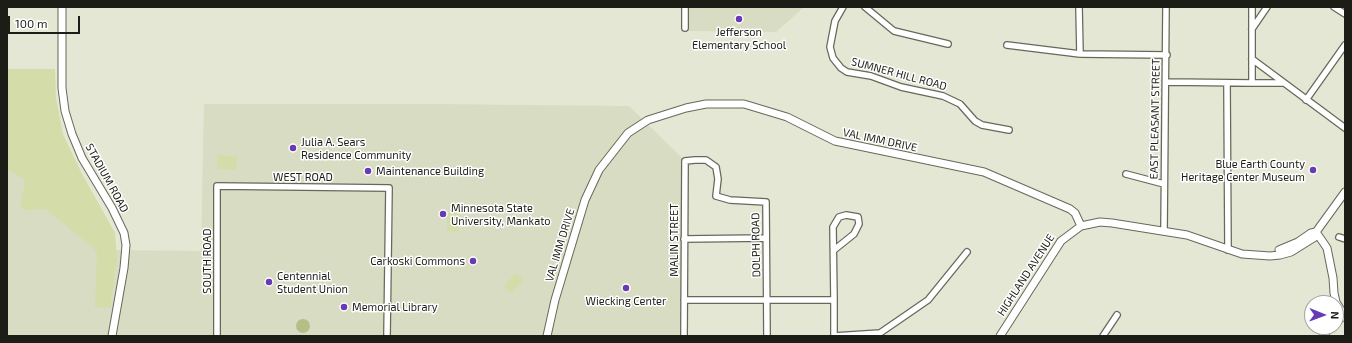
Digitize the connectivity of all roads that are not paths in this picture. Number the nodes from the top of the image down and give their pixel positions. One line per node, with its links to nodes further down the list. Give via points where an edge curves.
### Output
1 (62, 7): 46 (street, STADIUM ROAD, via 62,88 65,111 82,158 117,218 126,245)
2 (685, 7): 11 (street)
3 (843, 7): 25 (street, SUMNER HILL ROAD, via 835,21 830,47 833,58 841,68 847,72 943,96 960,104 982,125)
4 (865, 7): 13 (street, via 894,32)
5 (1079, 7): 16 (street)
6 (1166, 7): 17 (street, EAST PLEASANT STREET)
7 (1252, 7): 12 (street)
8 (1267, 7): 12 (street)
9 (1334, 7): 10 (street)
10 (1345, 14)
11 (685, 28)
12 (1252, 29): 18 (street)
13 (948, 44)
14 (1007, 45): 16 (street)
15 (1345, 45): 23 (street)
16 (1080, 54): 17 (street)
17 (1167, 55): 19 (street, EAST PLEASANT STREET)
18 (1252, 59): 21 (street); 22 (street)
19 (1166, 82): 20 (street); 28 (street, EAST PLEASANT STREET)
20 (1226, 83): 21 (street); 39 (street)
21 (1252, 83): 22 (street)
22 (1284, 83): 23 (street)
23 (1306, 100): 24 (street)
24 (1345, 128)
25 (1009, 130)
26 (701, 160): 35 (street, MALIN STREET, via 685,161); 36 (street, DOLPH ROAD, via 706,160 716,168 716,196 730,200 766,202)
27 (1126, 174): 28 (street)
28 (1164, 184): 32 (street, EAST PLEASANT STREET)
29 (217, 186): 47 (street, SOUTH ROAD); 48 (street, WEST ROAD, via 389,188)
30 (1345, 192): 33 (street, HIGHLAND AVENUE)
31 (1081, 226): 32 (street, HIGHLAND AVENUE, via 1100,222); 49 (street, VAL IMM DRIVE, via 1075,213 1070,209 984,172 835,141 787,117 744,104 692,106 648,120 628,133 599,170 585,200); 53 (street, HIGHLAND AVENUE, via 1056,246)
32 (1164, 231): 39 (street, HIGHLAND AVENUE, via 1187,235)
33 (1316, 232): 39 (street, HIGHLAND AVENUE, via 1315,237 1291,252 1270,256); 45 (street, via 1327,248 1336,302)
34 (1339, 237): 37 (street)
35 (684, 238): 36 (street); 42 (street, MALIN STREET)
36 (765, 238): 41 (street, DOLPH ROAD)
37 (1345, 239)
38 (834, 250): 38 (street, via 854,234 859,224 858,217 839,217 833,227); 43 (street)
39 (1228, 250)
40 (967, 252): 52 (street, via 928,300 880,333)
41 (767, 299): 42 (street); 43 (street); 51 (street, DOLPH ROAD)
42 (684, 300): 50 (street, MALIN STREET)
43 (834, 300): 52 (street)
44 (1117, 315): 54 (street)
45 (1345, 315)
46 (112, 336)
47 (217, 336)
48 (388, 336)
49 (547, 336)
50 (684, 336)
51 (767, 336)
52 (834, 336)
53 (1000, 336)
54 (1103, 336)

